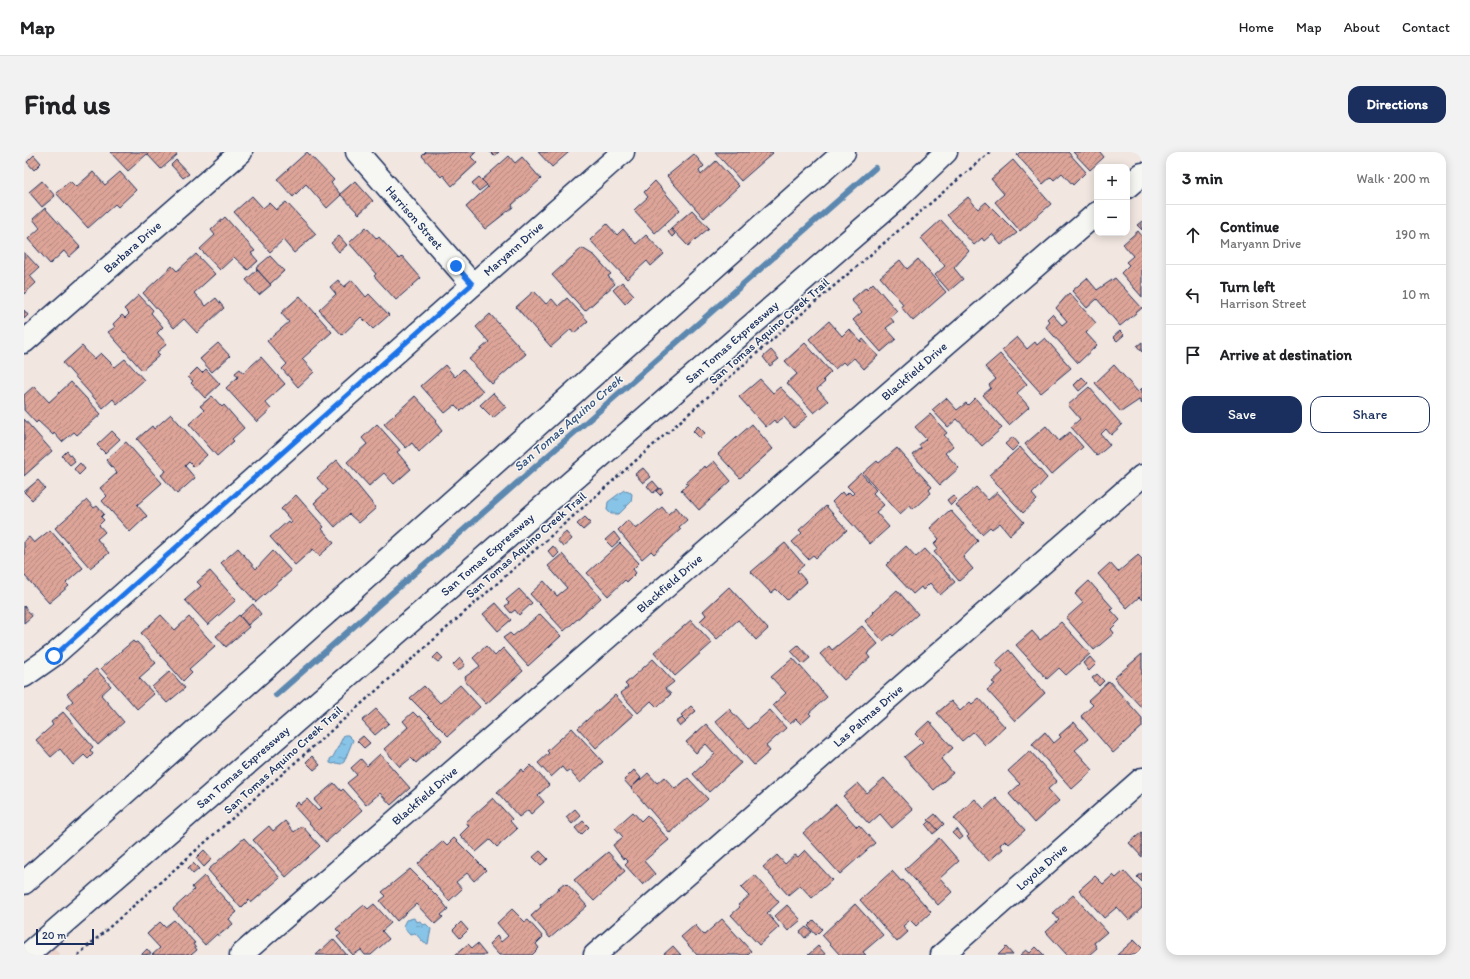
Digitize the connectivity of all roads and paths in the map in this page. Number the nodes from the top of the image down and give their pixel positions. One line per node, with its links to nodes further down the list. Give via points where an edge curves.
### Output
1 (241, 152): 11 (main road, Barbara Drive)
2 (357, 152): 10 (main road, Harrison Street)
3 (623, 152): 10 (main road, Maryann Drive)
4 (844, 152): 15 (main road)
5 (946, 152): 18 (main road, San Tomas Expressway, via 899,197)
6 (990, 152): 19 (path, San Tomas Aquino Creek Trail, via 791,323)
7 (1142, 174): 8 (main road)
8 (1130, 184)
9 (1094, 216): 20 (main road, Blackfield Drive)
10 (472, 284): 13 (main road, Maryann Drive, via 54,656)
11 (24, 342)
12 (1142, 476): 21 (main road, Las Palmas Drive)
13 (24, 676)
14 (1142, 779): 22 (main road, Loyola Drive)
15 (117, 800): 16 (main road); 17 (main road)
16 (24, 864)
17 (24, 883)
18 (27, 955)
19 (78, 955)
20 (241, 955)
21 (595, 955)
22 (942, 955)

